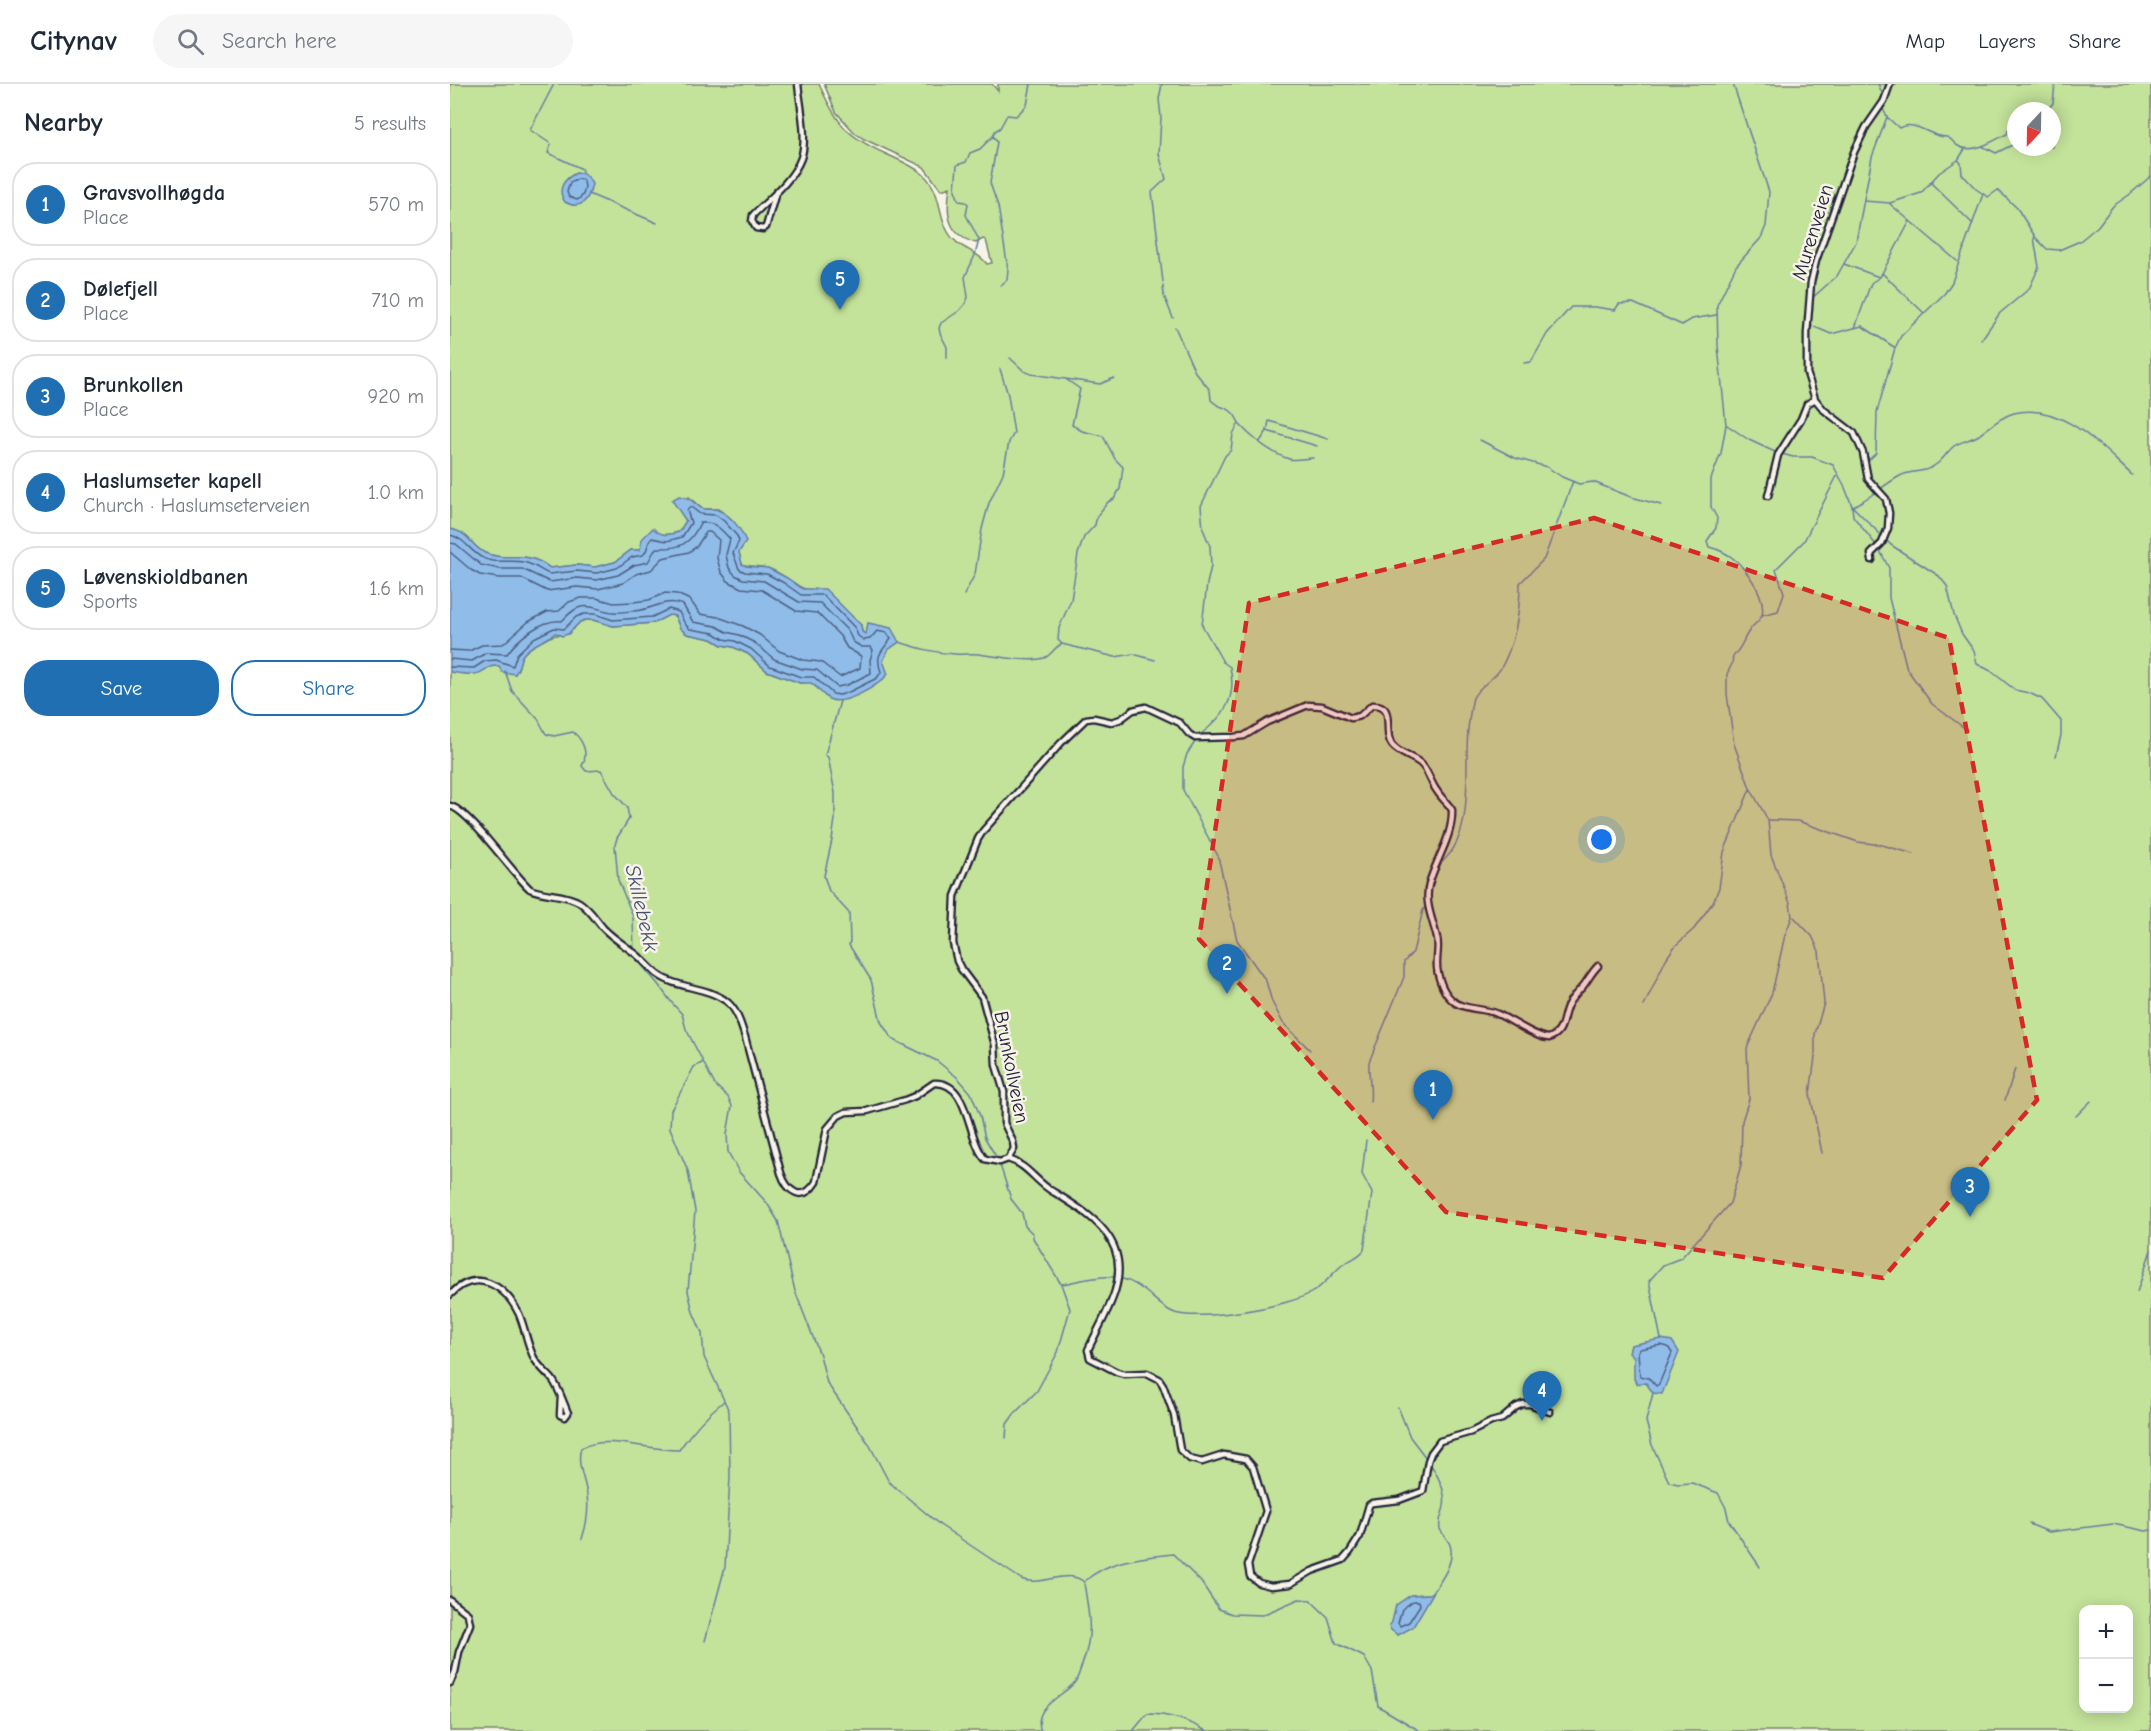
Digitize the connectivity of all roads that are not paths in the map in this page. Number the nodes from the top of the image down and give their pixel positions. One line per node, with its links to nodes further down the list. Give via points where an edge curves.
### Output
1 (798, 84): 3 (street, via 803,153)
2 (1890, 84): 4 (street, Murenveien, via 1854,152 1816,261 1809,300 1806,361)
3 (776, 192): 3 (street, via 752,217 756,228 766,227)
4 (1815, 399): 5 (street, via 1807,404 1778,455); 6 (street, via 1854,433 1868,479 1886,499 1888,528 1882,543 1871,554)
5 (1768, 496)
6 (1872, 560)
7 (450, 806): 9 (street, via 467,818 530,889 576,900 657,974 718,997 731,1006 745,1037 789,1190 800,1193 812,1188 827,1129 838,1116 905,1100 934,1083 948,1085 959,1096 985,1159)
8 (1598, 966): 9 (street, Brunkollveien, via 1569,1003 1561,1029 1549,1038 1535,1035 1493,1012 1451,999 1438,971 1437,938 1428,895 1450,830 1452,810 1426,769 1393,746 1388,735 1388,716 1382,706 1372,705 1351,718 1322,706 1308,705 1244,735 1200,739 1174,720 1146,707 1112,722 1086,719 983,831 955,896 954,952 986,1007 1004,1092 1004,1122 1013,1142)
9 (1008, 1159): 12 (street, via 1019,1162 1047,1188 1093,1218 1113,1244 1118,1278 1088,1350 1090,1358 1117,1372 1147,1373 1159,1379 1174,1415 1180,1450 1190,1459 1202,1462 1224,1455 1245,1459 1253,1467 1266,1510 1248,1565 1253,1580 1271,1586 1290,1584 1346,1557 1364,1527 1368,1505 1423,1491 1428,1461 1440,1441 1502,1419 1523,1404)
10 (450, 1295): 11 (street, via 467,1282 480,1281 490,1282 507,1296 520,1316 535,1359)
11 (561, 1397)
12 (1550, 1412)
13 (450, 1600): 14 (street, via 468,1614 470,1624)
14 (450, 1683)

